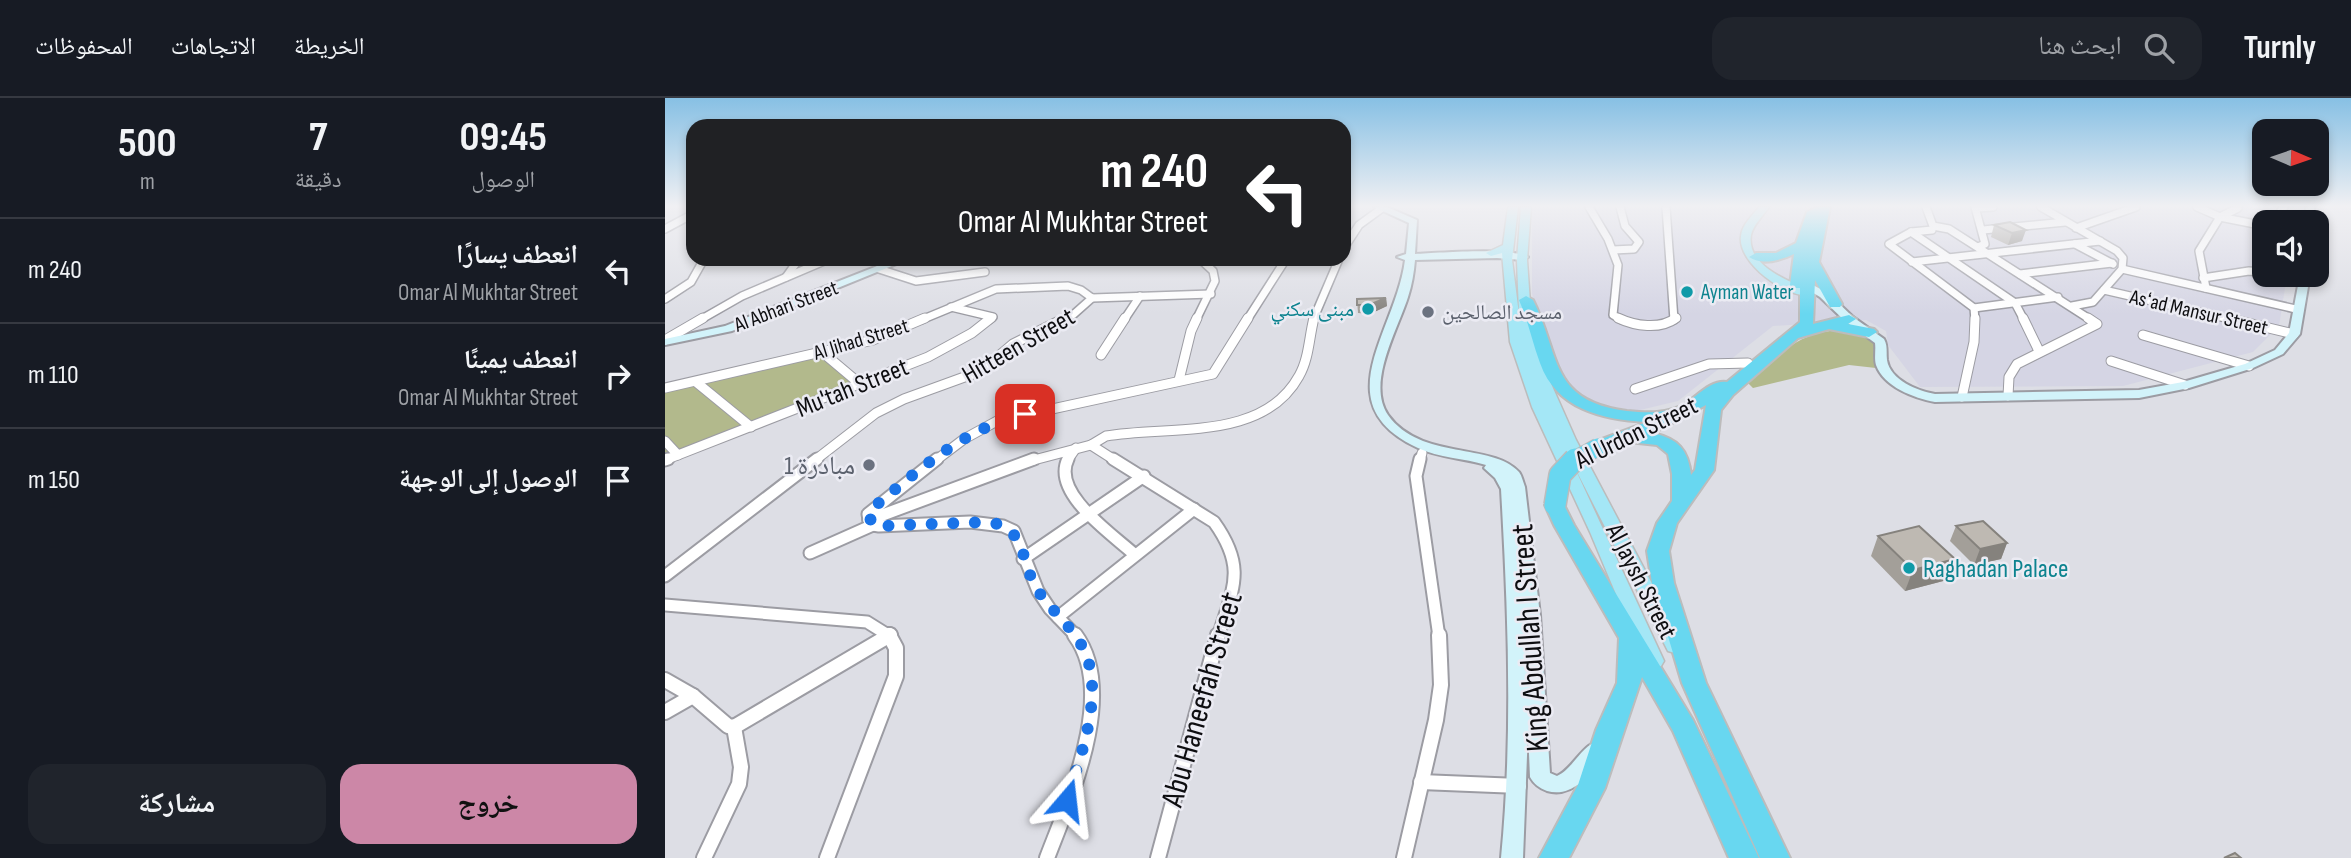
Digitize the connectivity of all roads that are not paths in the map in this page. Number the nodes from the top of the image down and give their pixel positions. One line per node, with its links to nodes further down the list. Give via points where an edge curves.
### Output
1 (1408, 242): 21 (main road)
2 (1511, 242): 20 (main road)
3 (1514, 242): 20 (main road)
4 (1609, 242): 19 (street)
5 (1639, 242): 19 (street, via 1634,248)
6 (1669, 242): 19 (street, via 1675,322 1663,325 1614,317 1618,271)
7 (1747, 242): 23 (main road)
8 (1817, 242): 26 (highway)
9 (1893, 242): 25 (street, via 1891,247)
10 (1927, 242): 24 (street)
11 (1971, 242): 18 (street)
12 (1985, 242): 18 (street)
13 (2088, 242): 16 (street)
14 (2102, 242): 36 (street, via 2120,253)
15 (2204, 242): 41 (street, via 2199,251)
16 (2075, 244): 22 (street); 27 (street)
17 (1802, 245): 23 (highway, via 1777,257); 42 (highway, Al Urdon Street)
18 (1978, 247): 22 (street)
19 (1613, 250)
20 (1510, 253): 21 (main road); 21 (main road); 51 (main road, Al Jaysh Street); 108 (main road, Al Jaysh Street, via 1514,333 1529,384)
21 (1406, 254): 84 (main road, via 1371,371 1369,399 1383,428 1405,445)
22 (1988, 254): 24 (street); 39 (street)
23 (1753, 256): 42 (main road, via 1767,271)
24 (1951, 258): 25 (street); 52 (street)
25 (1912, 262): 56 (street)
26 (1813, 263): 42 (highway); 53 (highway)
27 (2112, 263): 36 (street); 39 (street)
28 (700, 266): 50 (street, via 691,282)
29 (794, 266): 40 (street)
30 (812, 266): 40 (street)
31 (886, 266): 35 (main road, Al Abhari Street)
32 (1206, 266): 46 (street, via 1215,276)
33 (1282, 266): 70 (street, via 1217,371)
34 (1336, 266): 82 (street, via 1314,318 1300,376 1281,403 1253,419 1123,432)
35 (879, 269): 38 (street, via 913,281); 63 (main road, Al Abhari Street, via 728,329)
36 (2122, 269): 44 (street); 45 (street)
37 (2252, 271): 41 (street)
38 (985, 272)
39 (2020, 274): 49 (street)
40 (786, 277): 63 (street, via 742,296)
41 (2203, 278): 44 (street)
42 (1802, 287): 53 (main road); 58 (main road); 60 (highway, Al Urdon Street, via 1807,321); 68 (highway, Al Urdon Street, via 1798,323)
43 (2303, 287): 57 (main road)
44 (2206, 288): 57 (street)
45 (2104, 290): 54 (street, via 2093,302); 61 (street, Asʻad Mansur Street)
46 (1211, 293): 47 (street); 70 (street, via 1191,331)
47 (1140, 296): 48 (street); 66 (street)
48 (1092, 298): 55 (street, Al Jihad Street, via 1076,287 1015,287 986,291); 96 (street, Hitteen Street, via 1074,314 1020,339 981,371 883,408)
49 (2058, 298): 52 (street); 54 (street)
50 (665, 299)
51 (1526, 300): 78 (highway, via 1551,370 1564,389 1587,405 1617,415); 104 (main road, Al Jaysh Street, via 1526,332 1541,378)
52 (2014, 303): 56 (street); 64 (street)
53 (1835, 304): 58 (main road)
54 (2072, 306): 64 (street, via 2097,324)
55 (951, 307): 65 (street, Al Jihad Street, via 885,336); 72 (street, Mu'tah Street, via 993,317 950,346)
56 (1974, 308): 77 (street, via 1975,346)
57 (2300, 310): 61 (main road)
58 (1856, 324): 59 (highway); 59 (highway); 77 (main road, via 1880,341 1883,366 1902,386 1925,397)
59 (1815, 328): 60 (highway)
60 (1796, 334): 89 (highway, Al Urdon Street, via 1727,391 1712,410 1704,470)
61 (2294, 334): 69 (main road, via 2279,352)
62 (2143, 335): 69 (street)
63 (665, 341)
64 (2039, 351): 76 (street, via 2011,369)
65 (822, 352): 71 (street, Al Jihad Street); 72 (street)
66 (1101, 355)
67 (2111, 361): 73 (street)
68 (1748, 363): 75 (street, via 1709,364); 78 (highway, Al Urdon Street)
69 (2249, 366): 73 (main road)
70 (1179, 380): 92 (street, via 988,425 880,502 868,514)
71 (697, 382): 74 (street, Al Jihad Street); 79 (street)
72 (860, 383): 79 (street, Mu'tah Street)
73 (2185, 385): 76 (main road, via 2122,396)
74 (665, 388)
75 (1636, 389)
76 (2008, 396): 77 (main road)
77 (1962, 397)
78 (1676, 417): 80 (highway, Al Urdon Street)
79 (751, 427): 85 (street, Mu'tah Street)
80 (1623, 438): 89 (highway, via 1650,437 1672,446 1682,462); 102 (highway, Al Urdon Street, bridge, via 1562,469 1556,480 1555,505)
81 (665, 441): 85 (street)
82 (1091, 445): 83 (street); 88 (street, Abu Haneefah Street)
83 (1076, 448): 91 (street, via 1064,470 1066,485); 92 (street, via 1022,464)
84 (1423, 450): 87 (main road); 110 (street, via 1416,476 1438,620 1441,685)
85 (678, 455): 86 (street, Mu'tah Street)
86 (665, 460)
87 (1493, 467): 109 (main road, King Abdullah I Street, via 1514,475 1520,502 1532,615 1540,777 1552,784 1571,780); 111 (main road, King Abdullah I Street, via 1508,489 1517,610)
88 (1144, 476): 90 (street, Abu Haneefah Street); 91 (street)
89 (1682, 501): 104 (highway, Al Urdon Street, via 1661,538 1659,564)
90 (1194, 509): 94 (street); 115 (street, Abu Haneefah Street, via 1214,522 1227,540 1236,578)
91 (1090, 514): 94 (street); 95 (street)
92 (871, 523): 93 (street); 95 (street, via 1003,524 1014,531)
93 (810, 554)
94 (1134, 554): 100 (street)
95 (1023, 559): 100 (street)
96 (684, 561): 97 (street); 98 (street, Hitteen Street)
97 (665, 564)
98 (665, 576)
99 (665, 605): 101 (street, via 867,622)
100 (1058, 617): 114 (street, via 1084,650 1092,718)
101 (891, 635): 107 (street); 113 (street, via 898,652 896,676)
102 (1631, 638): 108 (highway, Al Urdon Street); 109 (highway, via 1629,683)
103 (665, 681): 105 (street)
104 (1694, 683): 120 (highway, Al Jaysh Street)
105 (693, 696): 106 (street); 107 (street)
106 (665, 712)
107 (734, 727): 112 (street, via 739,784)
108 (1684, 727): 119 (highway, Al Jaysh Street)
109 (1609, 730): 118 (highway, via 1591,788)
110 (1421, 782): 111 (street); 116 (street)
111 (1519, 786): 117 (main road, King Abdullah I Street)
112 (704, 858)
113 (828, 858)
114 (1047, 858)
115 (1158, 858)
116 (1404, 858)
117 (1512, 858)
118 (1554, 858)
119 (1744, 858)
120 (1775, 858)

